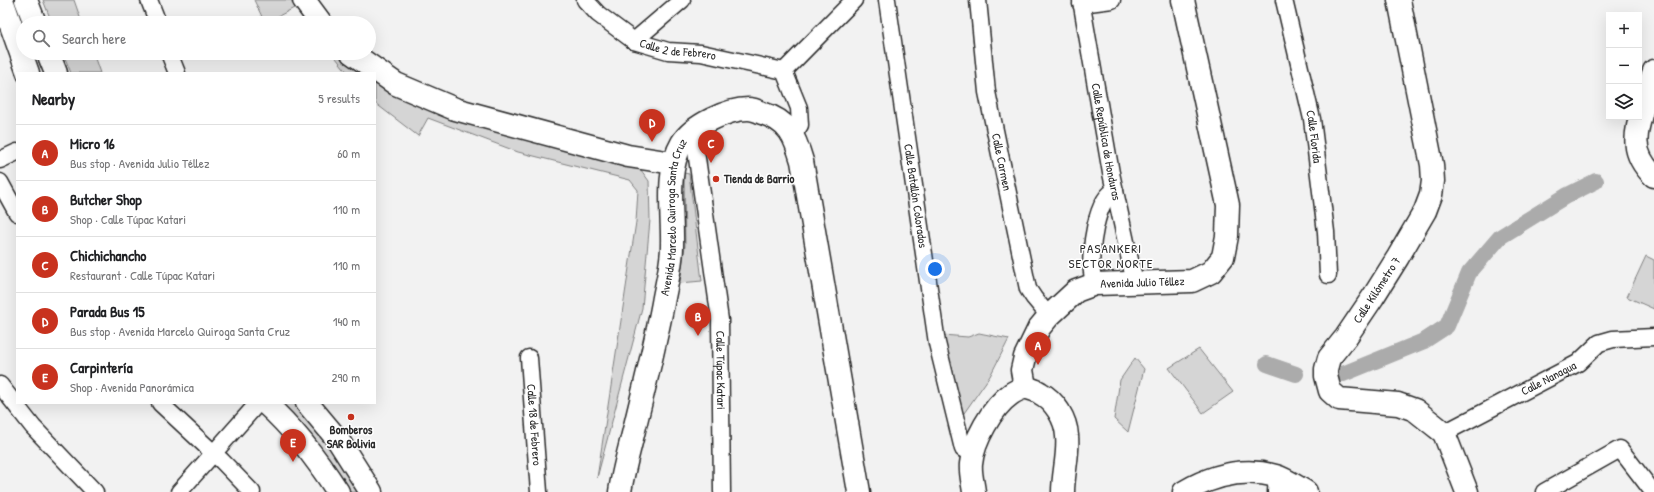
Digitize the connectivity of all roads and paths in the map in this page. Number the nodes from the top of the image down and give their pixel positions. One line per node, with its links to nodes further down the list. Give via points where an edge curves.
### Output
1 (2, 0): 18 (main road)
2 (26, 0): 15 (main road)
3 (149, 0): 16 (street)
4 (304, 0): 17 (main road)
5 (585, 0): 19 (street, Calle 2 de Febrero, via 598,14)
6 (682, 0): 19 (street)
7 (854, 0): 24 (street)
8 (887, 0): 52 (street, Calle Batallón Colorados, via 937,343 963,449)
9 (978, 0): 41 (street, Calle Carmen, via 987,92 1028,289)
10 (1112, 0): 14 (street)
11 (1183, 0): 40 (main road, Avenida Julio Téllez, via 1228,205 1227,236 1223,258 1211,272 1192,281)
12 (1284, 0): 38 (street, Calle Florida, via 1312,119 1326,232)
13 (1399, 0): 50 (main road, Calle Kilómetro 7, via 1432,165 1431,195 1425,211 1398,258 1346,337 1329,358 1326,376 1330,391 1339,399 1398,404 1415,410)
14 (1081, 2): 36 (street, Calle República de Honduras)
15 (32, 16)
16 (155, 16)
17 (316, 16)
18 (16, 39)
19 (634, 41): 24 (street, Calle 2 de Febrero, via 668,51 701,53)
20 (23, 60): 26 (main road)
21 (51, 60): 27 (main road)
22 (172, 60): 28 (street)
23 (362, 60): 33 (main road, via 396,84 455,108 628,156)
24 (784, 71): 30 (street, via 799,108 800,126)
25 (1654, 71): 34 (main road, via 1637,131 1640,156)
26 (28, 72)
27 (56, 72)
28 (177, 72)
29 (695, 130): 30 (main road, Avenida Marcelo Quiroga Santa Cruz, via 730,111 749,109 782,122); 33 (main road, Avenida Marcelo Quiroga Santa Cruz, via 683,142); 61 (street, Calle Túpac Katari, via 720,320)
30 (793, 135): 62 (main road, Avenida Marcelo Quiroga Santa Cruz, via 802,161)
31 (16, 152): 32 (street)
32 (0, 160)
33 (673, 163): 60 (main road, Avenida Marcelo Quiroga Santa Cruz, via 672,249 661,314)
34 (1654, 176)
35 (0, 182): 37 (street)
36 (1115, 191): 39 (street, via 1106,197 1096,226 1092,256); 40 (street, Calle República de Honduras)
37 (16, 211)
38 (1328, 275)
39 (1095, 284): 40 (main road, Avenida Julio Téllez); 41 (main road, Avenida Julio Téllez, via 1076,291)
40 (1135, 284)
41 (1049, 316): 45 (main road, Avenida Julio Téllez, via 1039,328 1025,357 1022,370)
42 (1654, 337): 50 (street, Calle Nanagua, via 1613,339 1599,343 1578,363)
43 (528, 358): 59 (street, Calle 18 de Febrero)
44 (0, 385): 54 (street, via 33,427)
45 (1025, 388): 52 (main road, via 1012,393 993,412 979,435); 64 (main road, via 1040,392 1058,410 1063,421 1067,436)
46 (161, 404): 51 (street)
47 (257, 404): 51 (street)
48 (266, 404): 57 (main road, via 297,435 319,462)
49 (308, 404): 58 (main road, via 338,440)
50 (1444, 433): 67 (main road)
51 (213, 453): 55 (street); 56 (street)
52 (973, 455): 63 (main road, via 971,464)
53 (1277, 484): 65 (main road, via 1248,472 1233,472 1213,478); 66 (main road)
54 (95, 492)
55 (179, 492)
56 (252, 492)
57 (338, 492)
58 (371, 492)
59 (540, 492)
60 (620, 492)
61 (722, 492)
62 (859, 492)
63 (974, 492)
64 (1063, 492)
65 (1184, 492)
66 (1306, 492)
67 (1466, 492)
68 (1544, 492): 69 (street, via 1620,449)
69 (1654, 492)

